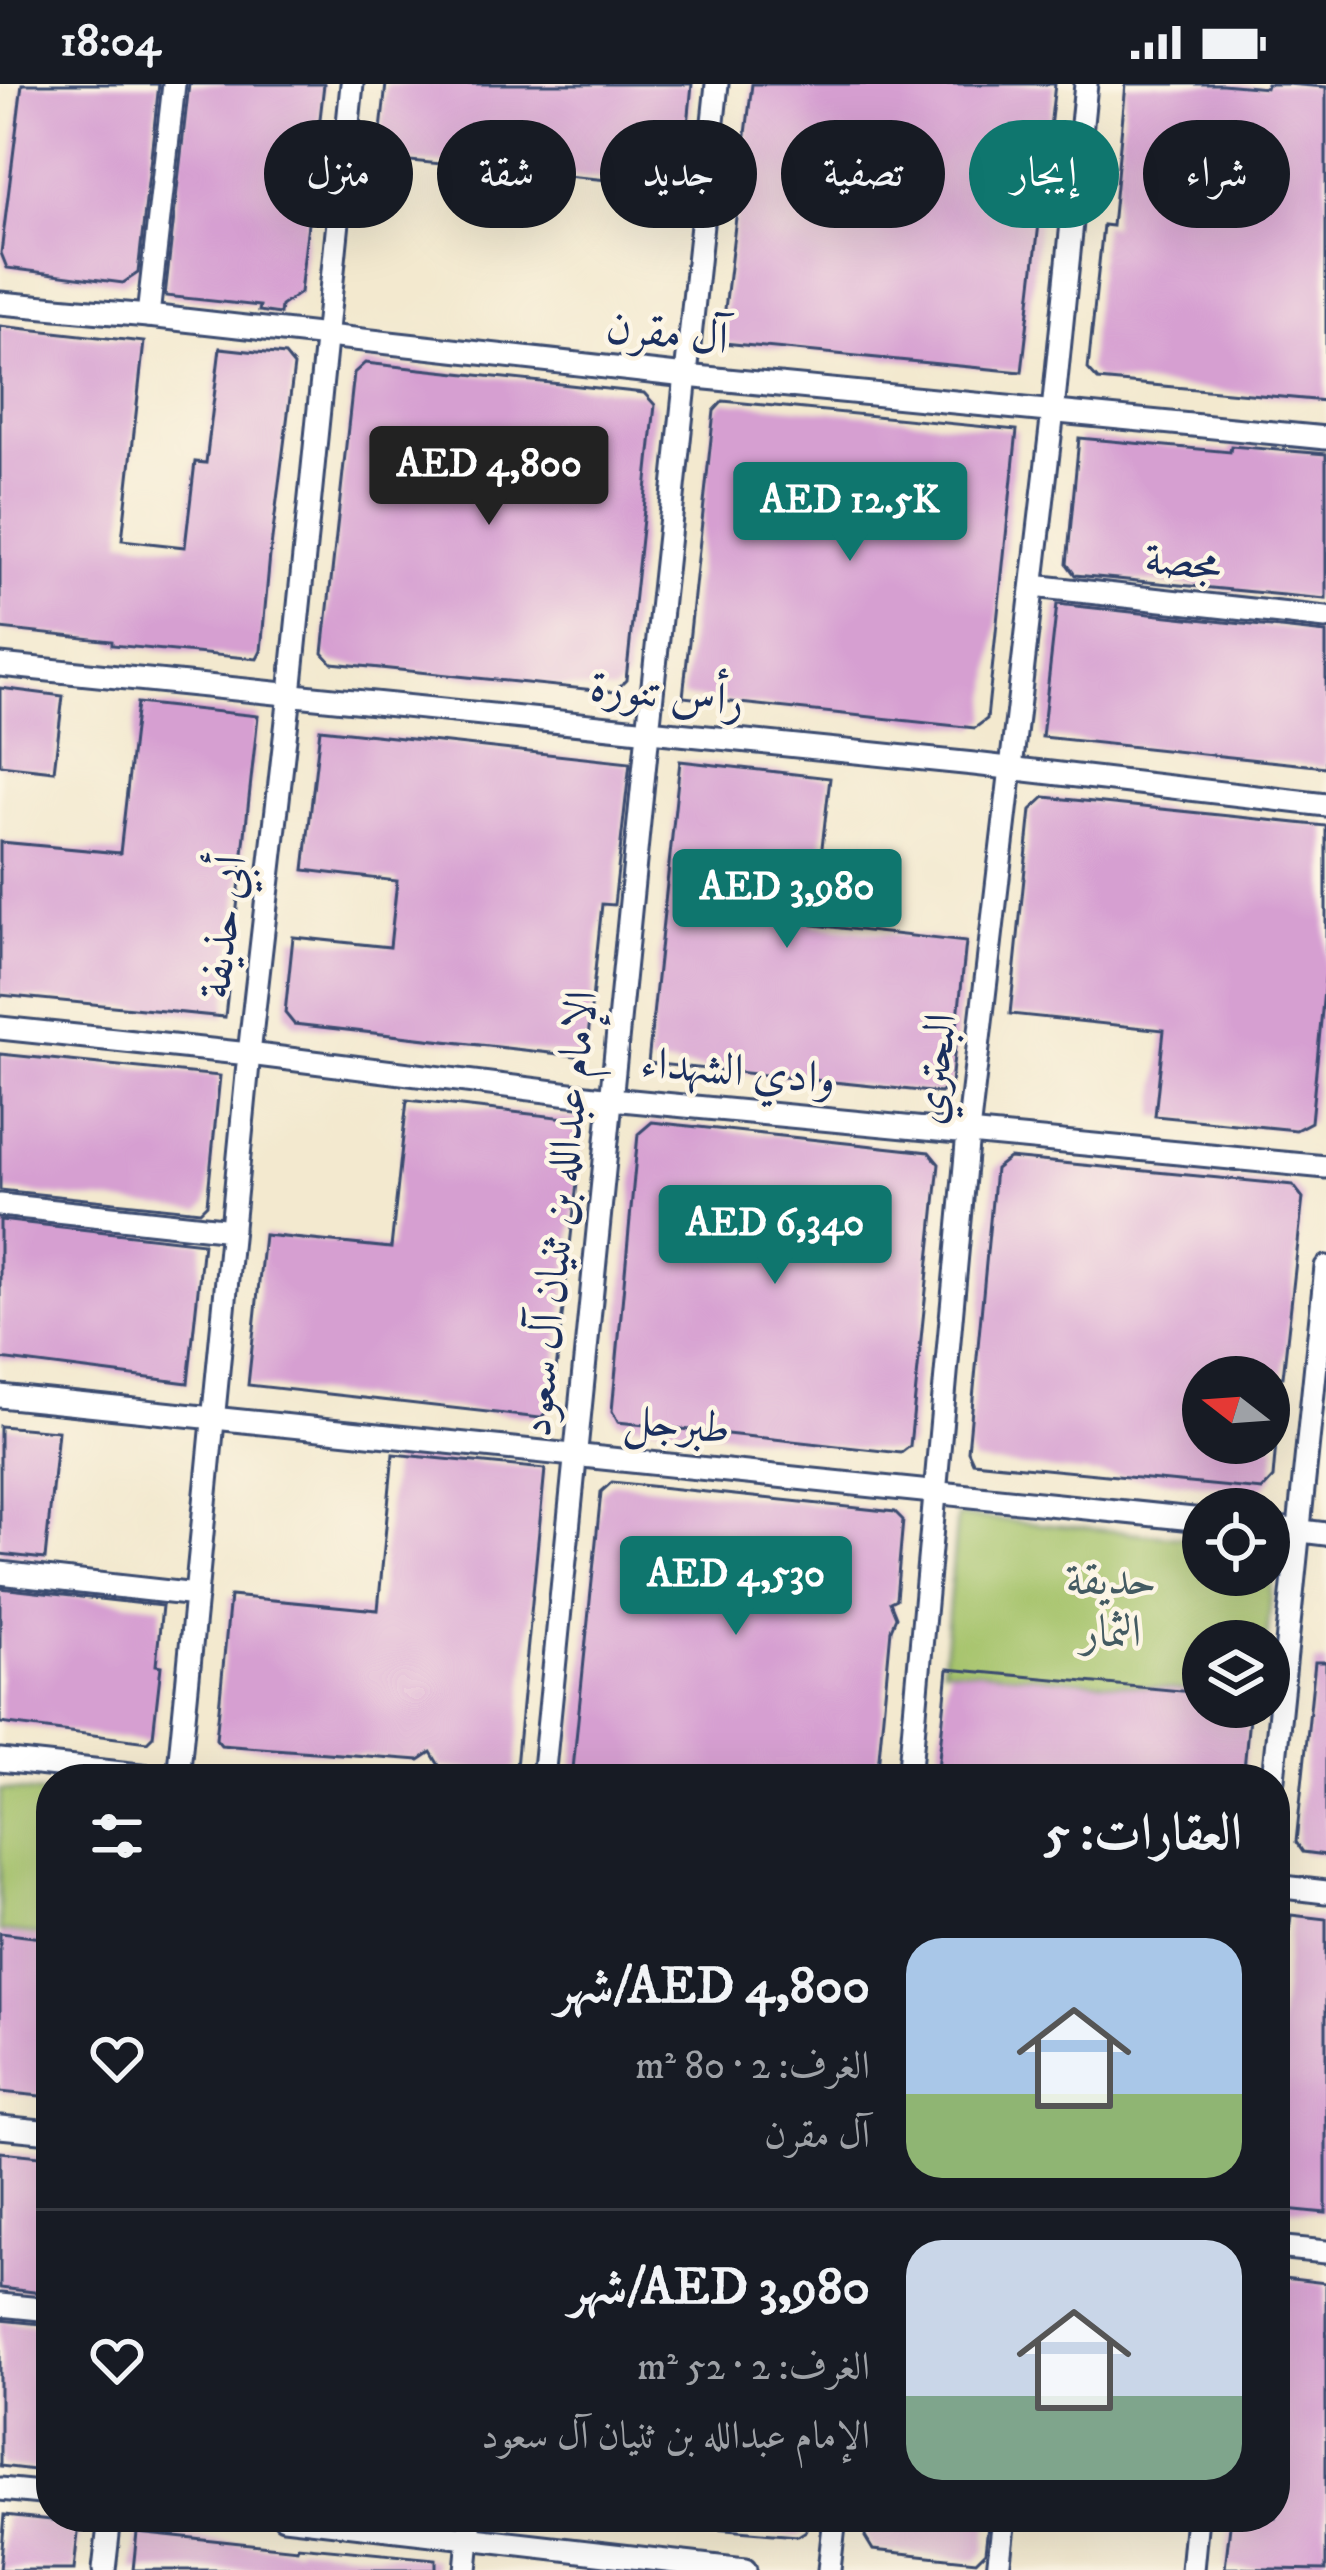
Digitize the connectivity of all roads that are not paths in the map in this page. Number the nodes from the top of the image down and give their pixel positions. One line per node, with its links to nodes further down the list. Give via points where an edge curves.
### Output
1 (174, 84): 6 (street)
2 (352, 84): 7 (street, أبي حذيفة)
3 (717, 84): 8 (street, الإمام عبدالله بن ثنيان آل سعود)
4 (1086, 84): 9 (street, البحتري)
5 (0, 303): 6 (street, آل مقرن)
6 (148, 316): 7 (street, آل مقرن)
7 (326, 336): 8 (street, آل مقرن); 14 (street, أبي حذيفة)
8 (686, 376): 9 (street, آل مقرن); 15 (street, الإمام عبدالله بن ثنيان آل سعود)
9 (1053, 410): 10 (street, آل مقرن); 11 (street, البحتري)
10 (1326, 438)
11 (1033, 586): 12 (street, مجصة); 16 (street, البحتري)
12 (1326, 617)
13 (0, 664): 14 (street, رأس تنورة)
14 (290, 694): 15 (street, رأس تنورة); 19 (street, أبي حذيفة)
15 (648, 732): 16 (street, رأس تنورة); 20 (street, الإمام عبدالله بن ثنيان آل سعود)
16 (1010, 769): 17 (street, رأس تنورة); 21 (street, البحتري)
17 (1326, 805)
18 (0, 1028): 19 (street, وادي الشهداء)
19 (249, 1054): 20 (street, وادي الشهداء); 24 (street, أبي حذيفة)
20 (610, 1099): 21 (street, وادي الشهداء); 28 (street, الإمام عبدالله بن ثنيان آل سعود)
21 (968, 1133): 22 (street, وادي الشهداء); 29 (street, البحتري)
22 (1326, 1167)
23 (0, 1205): 24 (street)
24 (232, 1230): 27 (street, أبي حذيفة)
25 (1326, 1267): 32 (street)
26 (0, 1396): 27 (street, طبرجل)
27 (214, 1418): 28 (street, طبرجل); 35 (street, أبي حذيفة)
28 (575, 1454): 29 (street, طبرجل); 39 (street, الإمام عبدالله بن ثنيان آل سعود)
29 (933, 1492): 30 (street, طبرجل); 40 (street, البحتري)
30 (1182, 1518)
31 (1290, 1529): 32 (street)
32 (1300, 1531): 33 (street); 41 (street)
33 (1326, 1534)
34 (0, 1574): 35 (street)
35 (196, 1595): 38 (street, أبي حذيفة)
36 (0, 1760): 37 (street)
37 (37, 1764)
38 (179, 1764)
39 (544, 1764)
40 (910, 1764)
41 (1275, 1764)
42 (1290, 1888): 43 (street)
43 (1326, 1892)
44 (0, 2127): 45 (street)
45 (36, 2131)
46 (1290, 2248): 47 (street)
47 (1326, 2252)
48 (0, 2305): 49 (street)
49 (36, 2309)
50 (0, 2489): 51 (street)
51 (36, 2493)
52 (108, 2532): 58 (street)
53 (470, 2532): 59 (street)
54 (496, 2532): 60 (street)
55 (833, 2532): 61 (street)
56 (1002, 2532): 62 (street)
57 (1196, 2532): 63 (street)
58 (104, 2570)
59 (466, 2570)
60 (745, 2570)
61 (829, 2570)
62 (998, 2570)
63 (1192, 2570)

